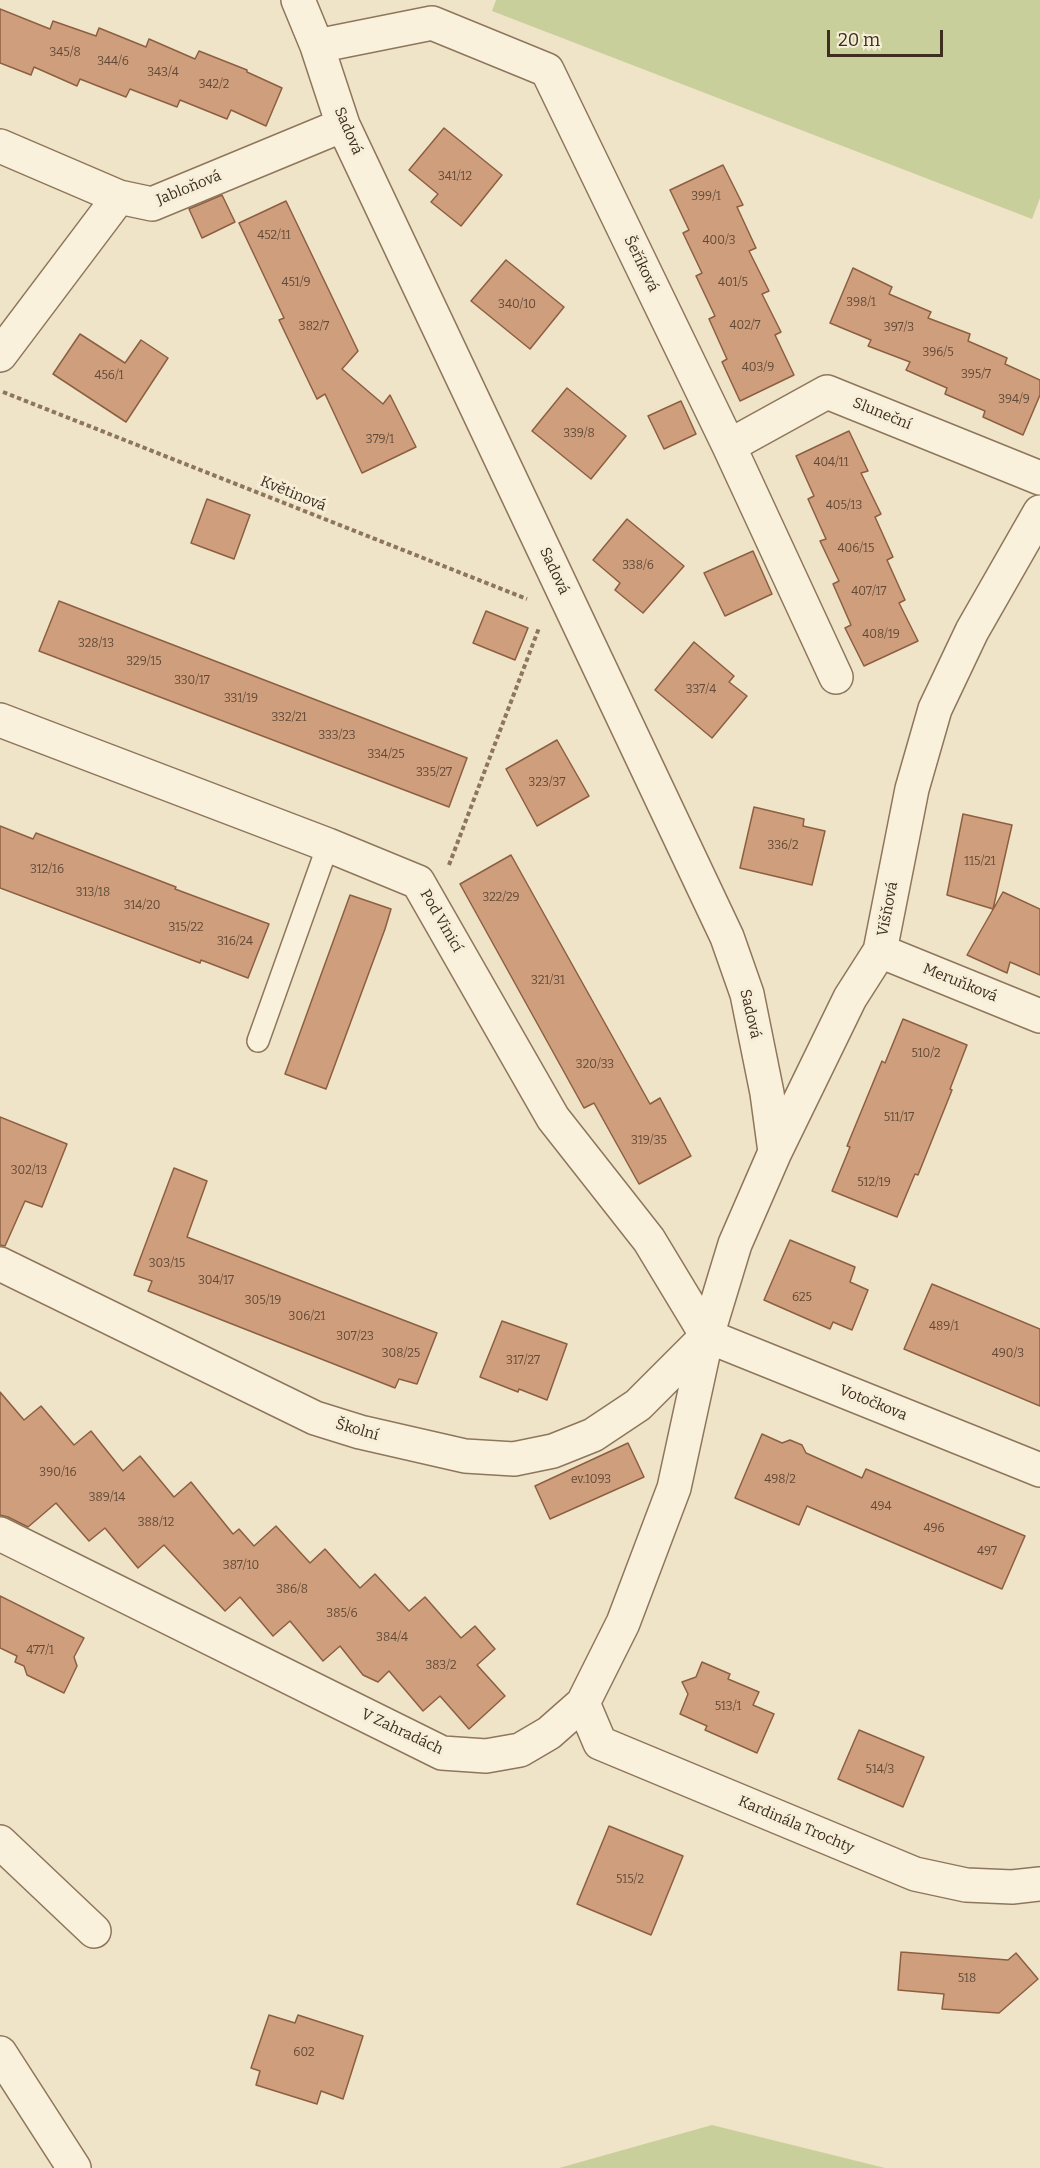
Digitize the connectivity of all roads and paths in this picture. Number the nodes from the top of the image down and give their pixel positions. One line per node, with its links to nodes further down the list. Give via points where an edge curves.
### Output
1 (298, 0): 2 (street, Sadová)
2 (317, 46): 3 (street, Sadová); 8 (street, Šeříková, via 432,23 547,70)
3 (343, 125): 5 (street, Jabloňová, via 152,204); 11 (street, Sadová)
4 (0, 146): 5 (street, Jabloňová)
5 (119, 197): 6 (street)
6 (0, 355)
7 (0, 391): 11 (path, Květinová)
8 (729, 446): 9 (street, Sluneční, via 827,392); 12 (street, Šeříková)
9 (1040, 478)
10 (1040, 512): 16 (street, Višňová, via 972,631 935,709 912,789)
11 (562, 613): 15 (path); 19 (street, Sadová, via 727,937 747,994 768,1093)
12 (836, 677)
13 (0, 720): 14 (street, Pod Vinicí)
14 (328, 845): 15 (street, Pod Vinicí, via 418,882); 18 (lane)
15 (433, 908): 21 (street, Pod Vinicí, via 553,1118 649,1240)
16 (880, 951): 17 (street, Meruňková); 19 (street, Višňová, via 850,998)
17 (1040, 1016)
18 (258, 1041)
19 (775, 1152): 21 (street, Višňová, via 735,1244)
20 (0, 1264): 21 (street, Školní, via 315,1418 465,1456 514,1459 553,1451 593,1435 638,1405)
21 (706, 1336): 22 (street, Votočkova); 24 (street, V Zahradách, via 674,1488 623,1623)
22 (1040, 1470)
23 (0, 1534): 24 (street, V Zahradách, via 442,1753 486,1756 520,1750 549,1733)
24 (583, 1703): 26 (street, Kardinála Trochty, via 600,1743 915,1874 966,1885)
25 (0, 1842): 27 (street)
26 (1040, 1884)
27 (94, 1931)
28 (0, 2053): 29 (street)
29 (74, 2168)

